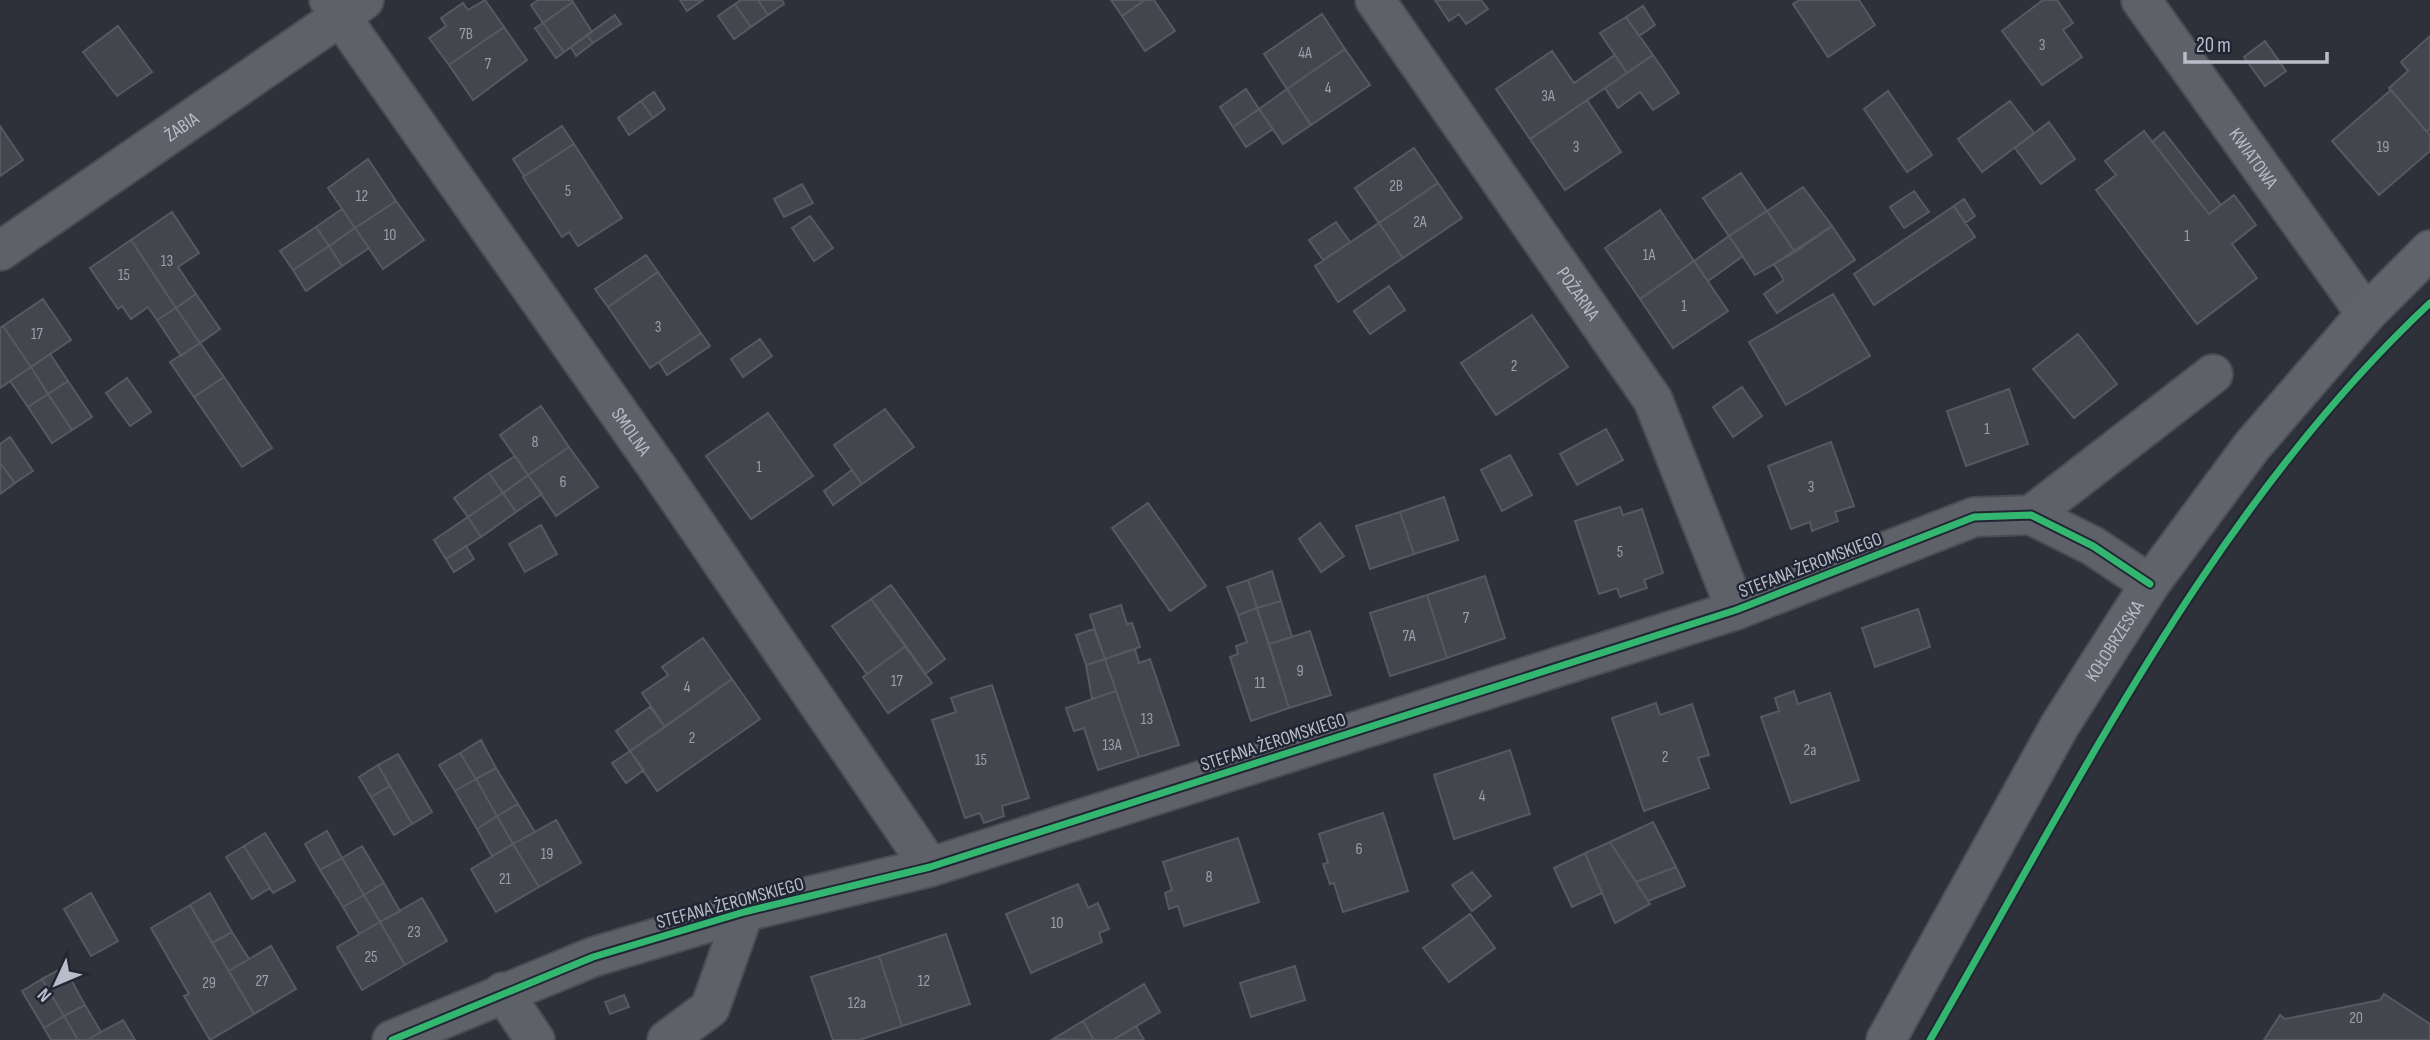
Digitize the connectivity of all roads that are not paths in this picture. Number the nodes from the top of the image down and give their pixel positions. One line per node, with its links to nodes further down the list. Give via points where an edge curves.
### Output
1 (1375, 0): 10 (street, POŻARNA, via 1653,400)
2 (2141, 0): 6 (street, KWIATOWA)
3 (344, 5): 5 (street, ŻABIA); 11 (street, SMOLNA)
4 (2430, 250): 6 (main road, KOŁOBRZESKA)
5 (0, 251)
6 (2366, 314): 9 (main road, KOŁOBRZESKA, via 2252,446)
7 (2213, 374): 8 (street)
8 (2031, 515): 9 (street, STEFANA ŻEROMSKIEGO, via 2093,546); 10 (street, STEFANA ŻEROMSKIEGO, via 1974,517)
9 (2150, 584): 17 (main road, KOŁOBRZESKA, via 2060,725)
10 (1736, 610): 11 (street, STEFANA ŻEROMSKIEGO)
11 (930, 867): 12 (street, STEFANA ŻEROMSKIEGO)
12 (744, 912): 13 (street, STEFANA ŻEROMSKIEGO, via 593,957); 16 (street, via 710,1008)
13 (503, 992): 14 (street, STEFANA ŻEROMSKIEGO); 15 (street)
14 (392, 1040)
15 (536, 1040)
16 (667, 1040)
17 (1886, 1040)

